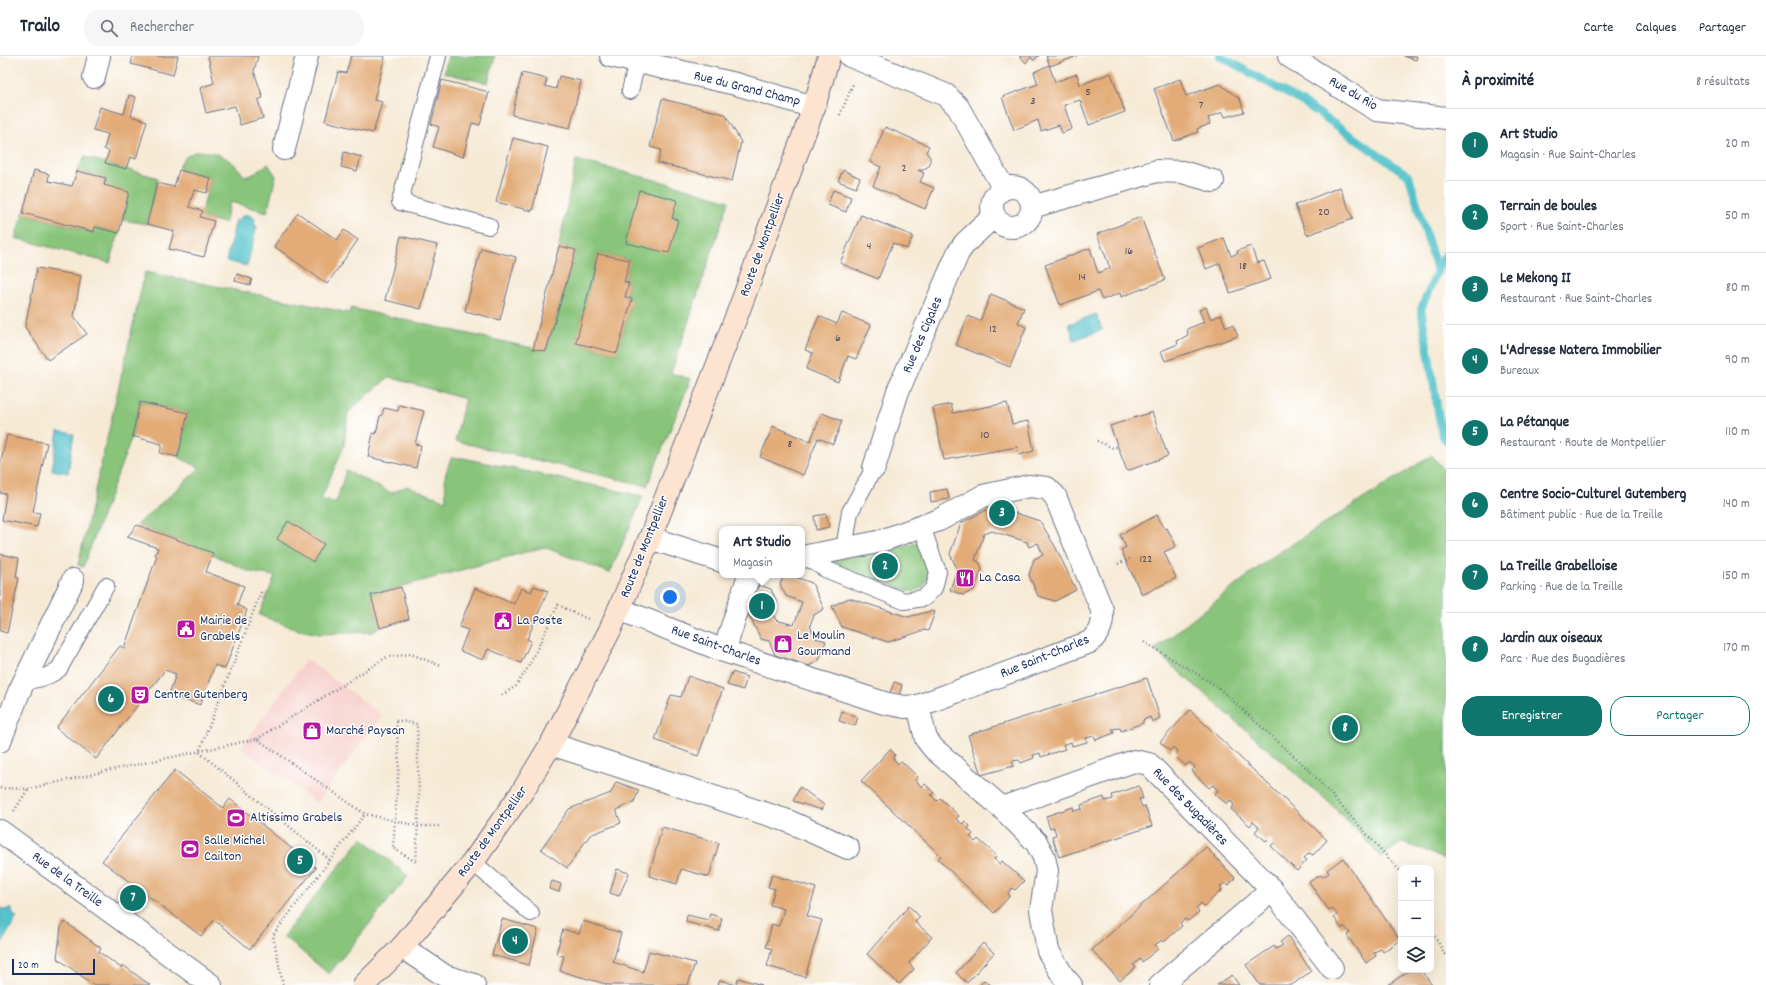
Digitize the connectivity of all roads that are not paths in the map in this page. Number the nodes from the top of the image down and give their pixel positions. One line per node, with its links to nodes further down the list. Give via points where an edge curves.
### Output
1 (307, 56): 11 (street)
2 (438, 56): 16 (lane, via 400,202)
3 (611, 56): 7 (street, Rue du Grand Champ)
4 (829, 56): 9 (street, Route de Montpellier)
5 (850, 56): 13 (street, via 946,95 958,107)
6 (1289, 56): 10 (street, Rue du Rio, via 1378,110)
7 (636, 62): 8 (lane); 9 (street, Rue du Grand Champ, via 736,84)
8 (630, 91)
9 (814, 107): 19 (street, Route de Montpellier)
10 (1446, 118)
11 (284, 149)
12 (1213, 181): 14 (street, via 1182,172 1157,171)
13 (1004, 189): 14 (street, via 1019,188 1026,192); 15 (street, via 998,192 992,204)
14 (1032, 207): 15 (street, via 1025,222 1016,226 1008,226)
15 (994, 216): 17 (street, Rue des Cigales, via 958,253 898,391)
16 (489, 226)
17 (874, 468): 20 (lane, via 850,512)
18 (922, 527): 20 (street, Rue Saint-Charles, via 878,542); 22 (lane, via 938,572 934,588 924,598 904,601); 30 (street, Rue Saint-Charles, via 983,496 1029,486 1047,488 1055,496 1102,610 1103,622 1098,634 1090,642)
19 (650, 538): 23 (street); 27 (street, Route de Montpellier)
20 (844, 549): 21 (street, Rue Saint-Charles)
21 (805, 556)
22 (805, 557)
23 (719, 560)
24 (748, 578): 28 (street)
25 (73, 580): 29 (street)
26 (106, 586): 29 (lane, via 59,669 45,678)
27 (619, 609): 28 (street, Rue Saint-Charles); 32 (street, Route de Montpellier)
28 (724, 651): 30 (street, Rue Saint-Charles, via 884,703 905,707)
29 (23, 682): 31 (street)
30 (918, 706): 33 (street, via 926,739 934,749)
31 (0, 741)
32 (551, 744): 35 (street, via 788,821); 36 (street, Route de Montpellier, via 522,792)
33 (1002, 808): 37 (street, Rue des Bugadières, via 1134,761 1149,764); 44 (street, via 1036,842 1044,857 1047,871 1041,910 1048,951)
34 (0, 831): 41 (street, Rue de la Treille)
35 (848, 848)
36 (472, 862): 38 (lane); 39 (street, Route de Montpellier)
37 (1272, 890): 40 (street, Rue des Bugadières); 45 (street)
38 (531, 913)
39 (402, 947): 42 (street, Route de Montpellier); 43 (street, via 445,976)
40 (1332, 968)
41 (211, 985)
42 (364, 985)
43 (474, 985)
44 (1071, 985)
45 (1160, 985)

